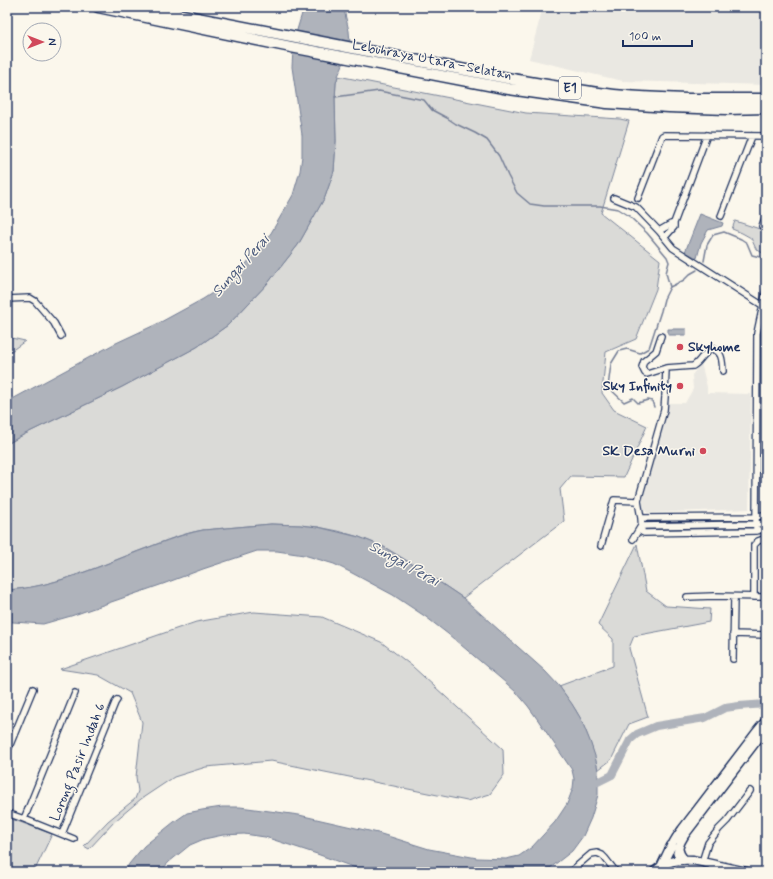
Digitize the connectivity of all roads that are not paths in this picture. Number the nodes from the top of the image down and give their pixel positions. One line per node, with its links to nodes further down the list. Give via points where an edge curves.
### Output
1 (98, 7): 3 (highway, Lebuhraya Utara–Selatan / E1)
2 (141, 7): 3 (highway, Lebuhraya Utara–Selatan / E1)
3 (257, 35): 4 (highway, Lebuhraya Utara–Selatan / E1)
4 (376, 58): 5 (highway, Lebuhraya Utara–Selatan / E1, via 615,95 683,99); 6 (highway, Lebuhraya Utara–Selatan / E1, via 509,89 607,103 727,109)
5 (766, 99)
6 (766, 108)
7 (707, 135): 8 (street); 11 (street, via 662,136); 14 (street)
8 (752, 136): 9 (street); 13 (street)
9 (766, 136)
10 (614, 198): 16 (street, via 636,207)
11 (638, 198)
12 (766, 215): 15 (street)
13 (721, 216)
14 (674, 223): 16 (street); 17 (street, via 674,227)
15 (762, 226)
16 (659, 231): 17 (street)
17 (664, 237): 20 (street, via 673,248)
18 (766, 291): 20 (street)
19 (7, 299): 21 (street, via 30,298 35,301 54,323)
20 (762, 305): 27 (street, via 757,333)
21 (61, 336)
22 (661, 336): 23 (street, via 656,351 644,361 642,367 647,374)
23 (666, 368): 24 (street, via 693,366 706,351 713,349 721,357); 25 (street, via 664,410)
24 (723, 371)
25 (638, 501): 28 (street); 36 (street, via 614,500)
26 (766, 514): 27 (street)
27 (756, 517): 28 (street); 30 (street)
28 (641, 518): 31 (street)
29 (766, 523): 30 (street)
30 (756, 524): 31 (street); 33 (street)
31 (641, 526): 33 (street, via 644,533); 35 (street)
32 (766, 529): 33 (street)
33 (756, 531)
34 (766, 538): 38 (street, via 754,545)
35 (633, 539)
36 (601, 546)
37 (734, 597): 38 (street); 40 (street); 41 (street)
38 (754, 597): 39 (street)
39 (766, 597)
40 (687, 598)
41 (733, 634): 42 (street); 43 (street)
42 (766, 635)
43 (733, 659)
44 (32, 689): 49 (street)
45 (75, 693): 52 (street)
46 (117, 700): 53 (street, Lorong Pasir Indah 6)
47 (766, 720): 55 (street, via 682,829)
48 (766, 729): 55 (street)
49 (7, 752)
50 (750, 791): 57 (street, via 708,843)
51 (7, 813): 52 (street)
52 (24, 818): 53 (street)
53 (62, 834): 54 (street)
54 (74, 839)
55 (675, 847): 56 (main road, via 680,854); 56 (street, via 669,855); 58 (main road)
56 (677, 860): 57 (main road); 58 (main road)
57 (702, 862): 59 (main road)
58 (661, 867): 62 (main road)
59 (713, 868): 63 (main road)
60 (570, 872): 61 (street, via 591,854 597,853 602,855)
61 (616, 872)
62 (654, 872)
63 (748, 872)

